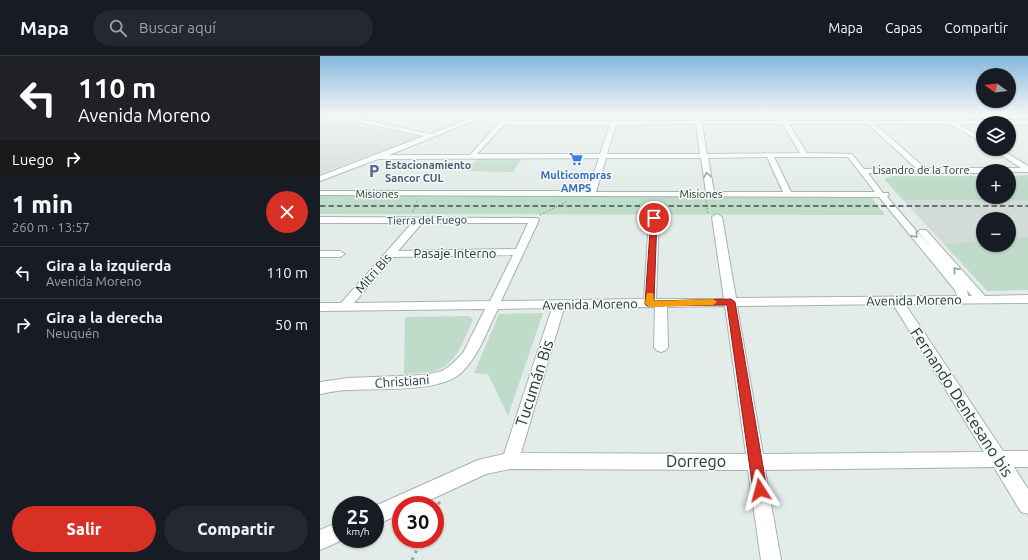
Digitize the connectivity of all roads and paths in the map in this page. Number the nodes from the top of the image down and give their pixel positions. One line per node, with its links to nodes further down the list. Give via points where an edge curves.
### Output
1 (426, 138): 13 (street)
2 (489, 138): 9 (street)
3 (610, 138): 10 (street)
4 (701, 138): 11 (street)
5 (794, 138): 8 (street)
6 (885, 138): 14 (street)
7 (768, 155): 8 (street); 11 (street); 26 (street)
8 (805, 155): 16 (street, via 850,155)
9 (472, 156): 10 (street); 13 (street)
10 (604, 156): 11 (street); 24 (street)
11 (704, 156): 25 (street, one-way to 11)
12 (1006, 156): 15 (street)
13 (378, 157): 20 (street)
14 (922, 170): 15 (street, Lisandro de la Torre); 16 (street, Lisandro de la Torre)
15 (1028, 170)
16 (868, 173): 17 (street, Lisandro de la Torre); 27 (street)
17 (976, 174)
18 (1016, 174): 19 (street)
19 (1028, 174)
20 (320, 179)
21 (320, 193): 22 (street, Misiones)
22 (421, 194): 23 (street, Misiones); 31 (path)
23 (576, 194): 24 (street, Misiones); 32 (path, via 575,197 538,215)
24 (591, 194): 25 (street, Misiones)
25 (708, 194): 26 (street, Misiones); 28 (path)
26 (788, 194): 27 (street, Misiones)
27 (885, 194): 37 (street, one-way to 37, via 961,289); 38 (street, one-way to 27)
28 (713, 217): 41 (street)
29 (654, 218): 42 (street)
30 (320, 220): 31 (street, Tierra del Fuego)
31 (414, 220): 32 (street, Tierra del Fuego); 36 (street, Mitri Bis)
32 (534, 220): 33 (street)
33 (520, 252): 36 (street, Pasaje Interno); 44 (street)
34 (320, 254): 35 (street)
35 (340, 254)
36 (390, 254): 46 (street, Mitri Bis)
37 (963, 299): 38 (street, Avenida Moreno); 40 (street, Avenida Moreno)
38 (981, 299): 39 (street, Avenida Moreno)
39 (1028, 299)
40 (896, 300): 41 (street, Avenida Moreno); 49 (street, Fernando Dentesano bis)
41 (731, 302): 42 (street, Avenida Moreno); 52 (street)
42 (655, 304): 43 (street, Avenida Moreno); 47 (street)
43 (559, 305): 44 (street, Avenida Moreno); 51 (street, Tucumán Bis)
44 (494, 306): 46 (street, Avenida Moreno); 48 (street, Christiani, via 468,356 447,375 424,381 348,384)
45 (320, 307): 46 (street, Avenida Moreno)
46 (344, 307)
47 (661, 347)
48 (320, 388)
49 (1000, 459): 50 (street, Dorrego); 52 (street, Dorrego); 53 (street, Fernando Dentesano bis)
50 (1028, 459)
51 (510, 461): 52 (street, Dorrego); 54 (street, Dorrego, via 484,466)
52 (756, 462): 59 (street)
53 (1028, 505)
54 (384, 512)
55 (332, 535): 56 (street)
56 (320, 540)
57 (418, 548): 58 (path)
58 (412, 560)
59 (771, 560)

